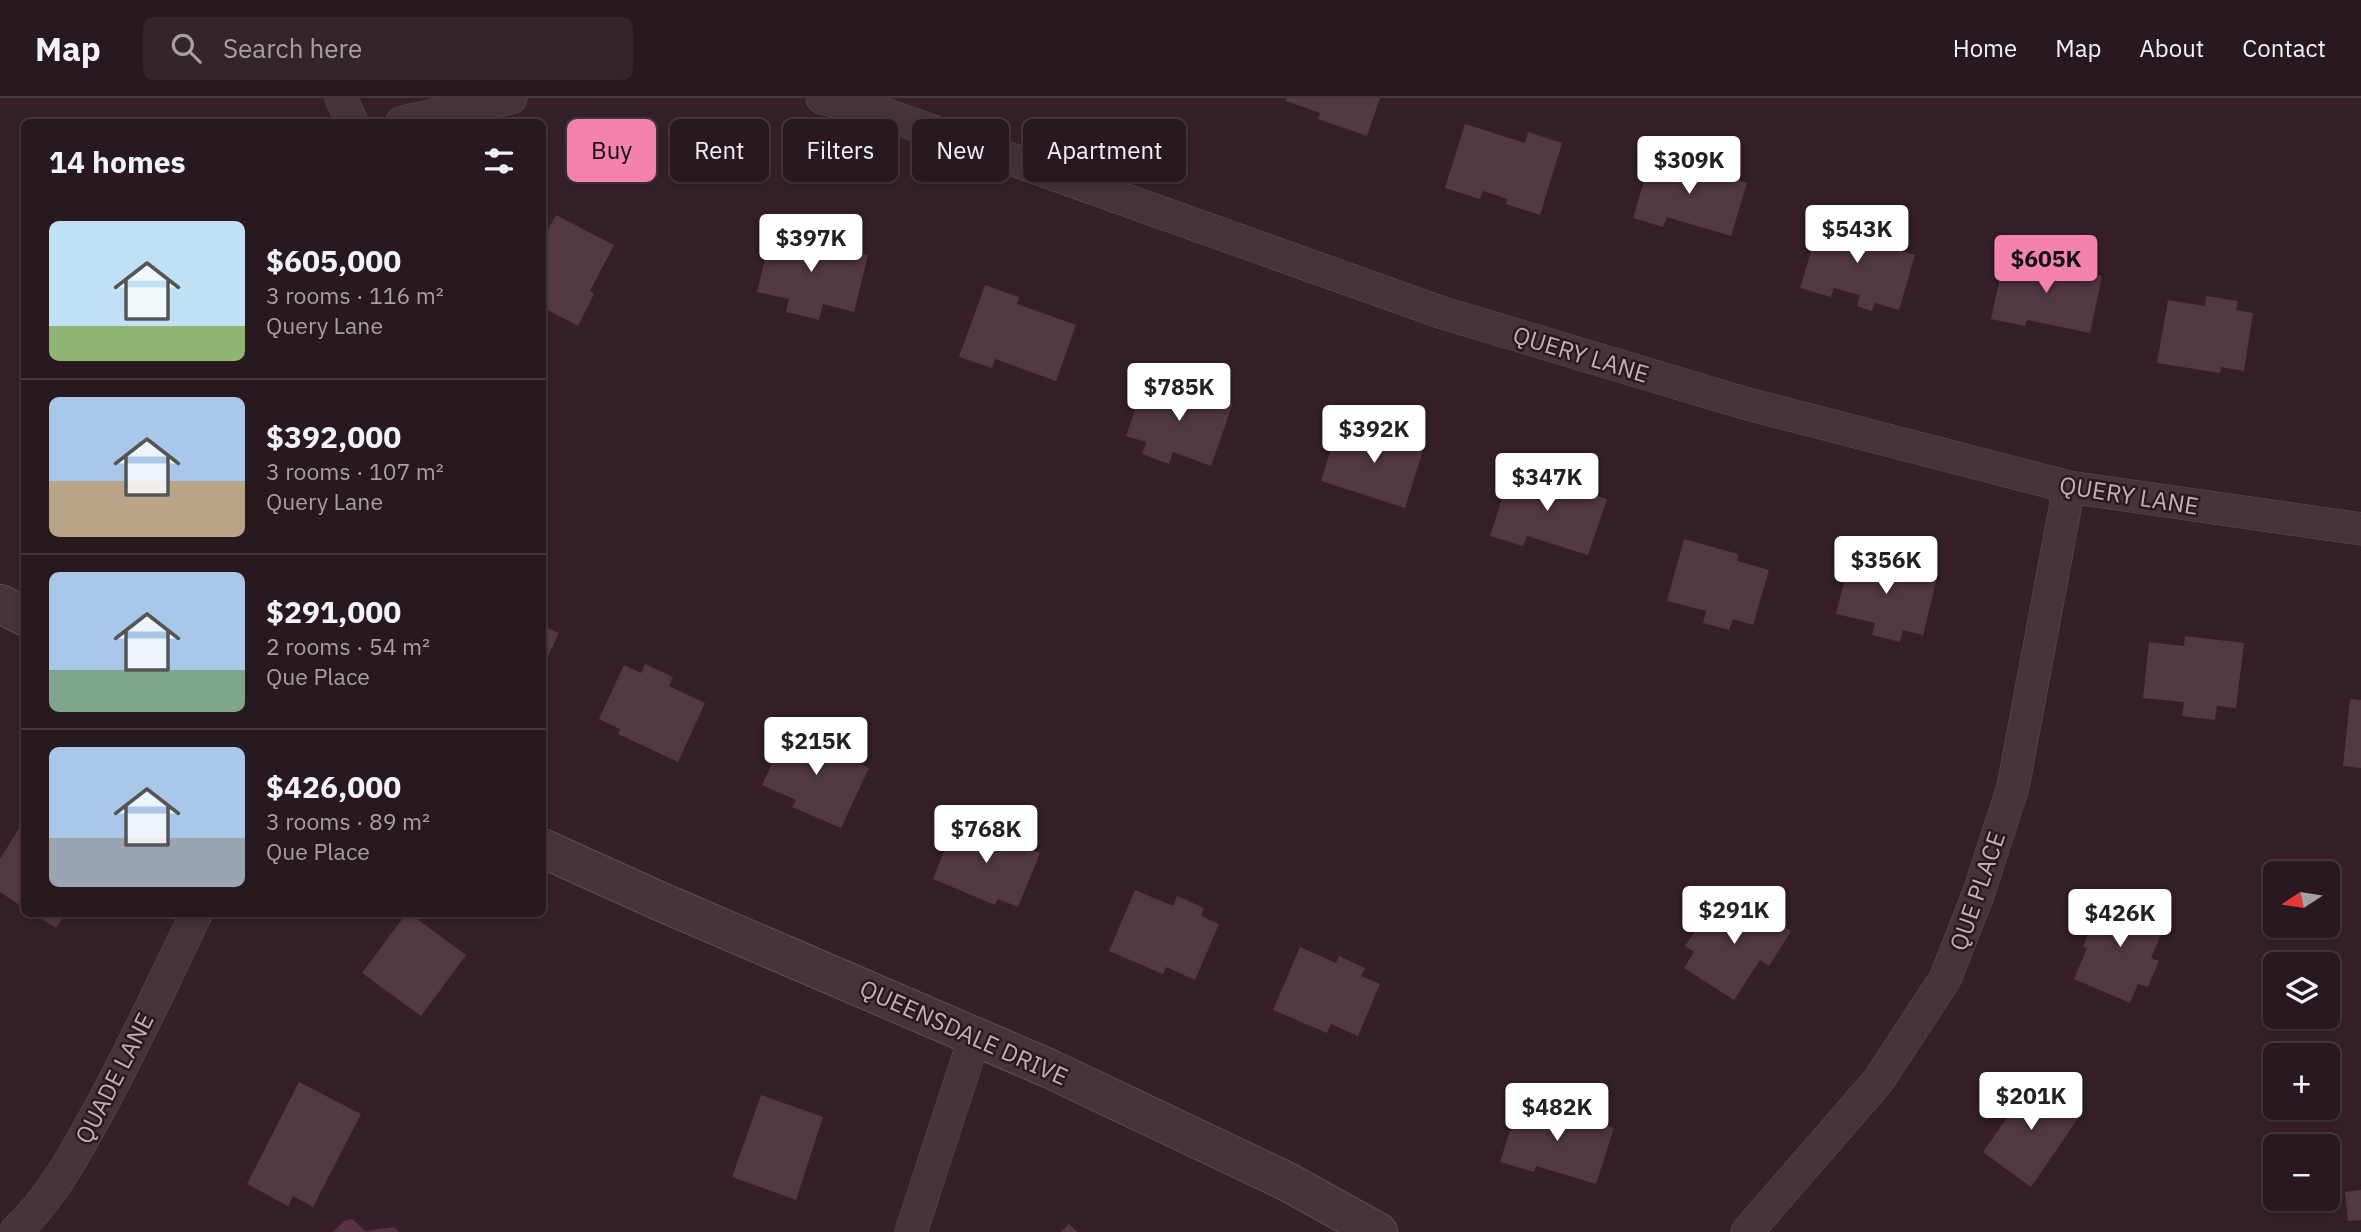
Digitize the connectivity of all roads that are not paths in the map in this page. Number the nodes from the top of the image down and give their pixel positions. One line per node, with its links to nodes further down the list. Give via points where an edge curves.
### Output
1 (341, 98): 4 (street)
2 (511, 98): 5 (street)
3 (822, 98): 6 (street, QUERY LANE, via 876,111 1443,313 1744,403)
4 (351, 119)
5 (416, 119)
6 (2069, 487): 7 (street, QUERY LANE); 16 (street, QUE PLACE, via 2013,787 1945,979 1878,1081)
7 (2361, 529)
8 (0, 604): 9 (street)
9 (21, 614)
10 (546, 850): 12 (street, QUEENSDALE DRIVE)
11 (195, 917): 13 (street, QUADE LANE, via 120,1073 67,1169)
12 (975, 1036): 14 (street); 15 (street, QUEENSDALE DRIVE, via 1286,1181)
13 (15, 1232)
14 (911, 1232)
15 (1378, 1232)
16 (1747, 1232)

